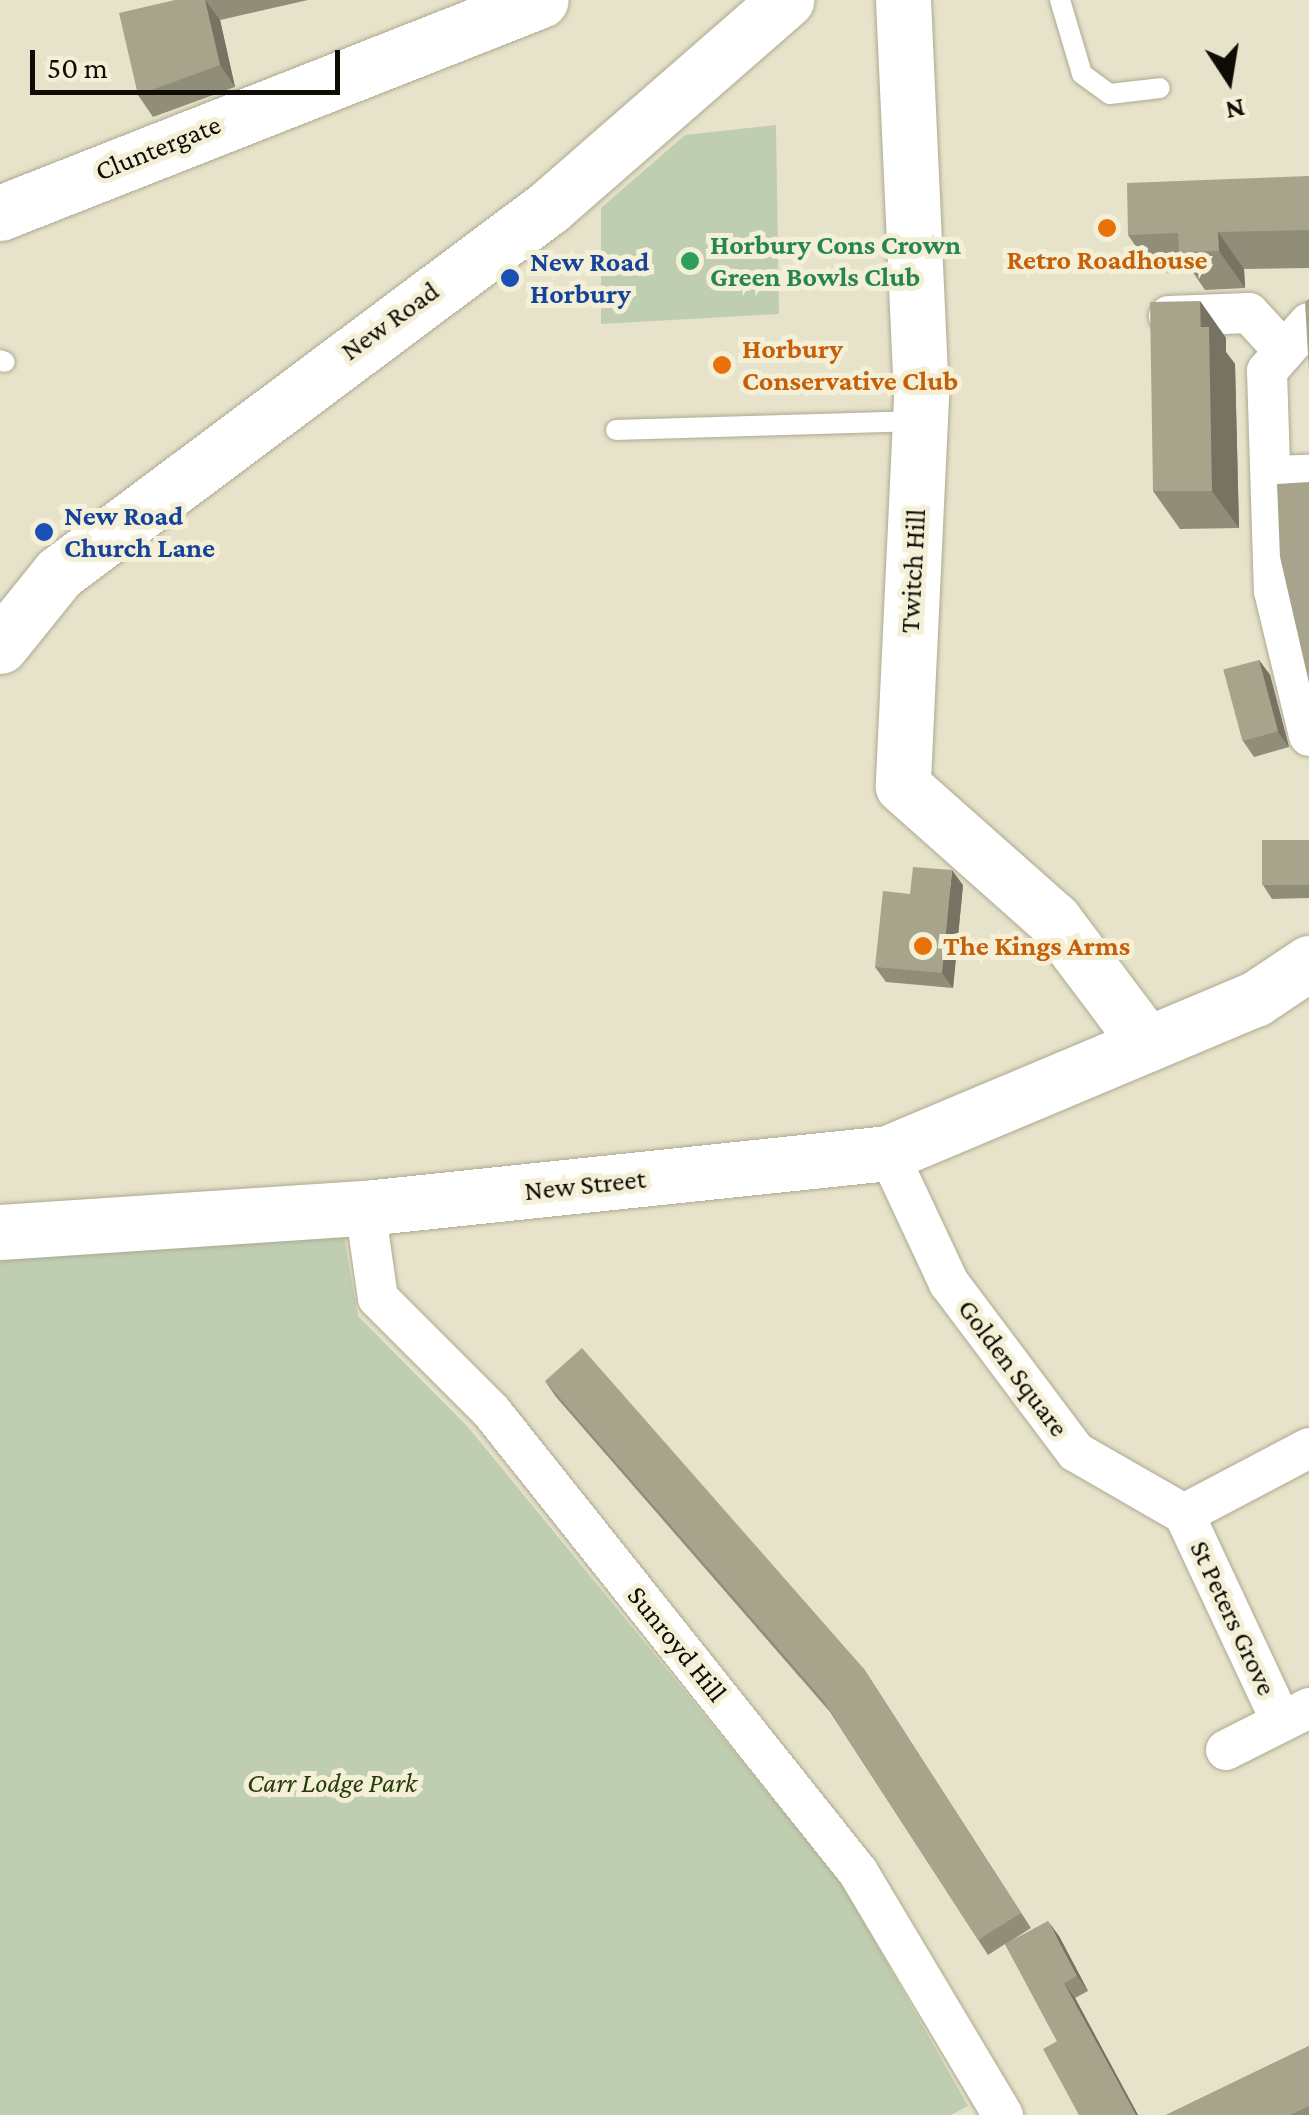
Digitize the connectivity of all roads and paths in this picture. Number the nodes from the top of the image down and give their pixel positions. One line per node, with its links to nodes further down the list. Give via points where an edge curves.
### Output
1 (541, 0): 6 (street, Cluntergate)
2 (786, 0): 12 (street, New Road, via 548,206 59,573)
3 (903, 0): 9 (street, Twitch Hill)
4 (1060, 0): 5 (lane, via 1082,74 1110,94)
5 (1160, 88)
6 (0, 212)
7 (1169, 316): 8 (street, via 1249,313)
8 (1296, 337): 11 (street, via 1267,371)
9 (920, 422): 10 (lane); 15 (street, Twitch Hill, via 903,786 1054,920)
10 (616, 430)
11 (1290, 475): 13 (street, via 1274,591)
12 (0, 646)
13 (1309, 736)
14 (1309, 963): 15 (street, New Street, via 1255,999)
15 (1147, 1044): 16 (street, New Street)
16 (888, 1154): 17 (street, New Street); 20 (street, Golden Square, via 949,1283 1076,1452)
17 (365, 1208): 18 (street, New Street); 23 (street, Sunroyd Hill, via 378,1298 491,1411 858,1872)
18 (0, 1232)
19 (1309, 1448): 20 (street)
20 (1184, 1514): 21 (street, St Peters Grove)
21 (1295, 1714): 22 (street, St Peters Grove)
22 (1226, 1750)
23 (993, 2108)

